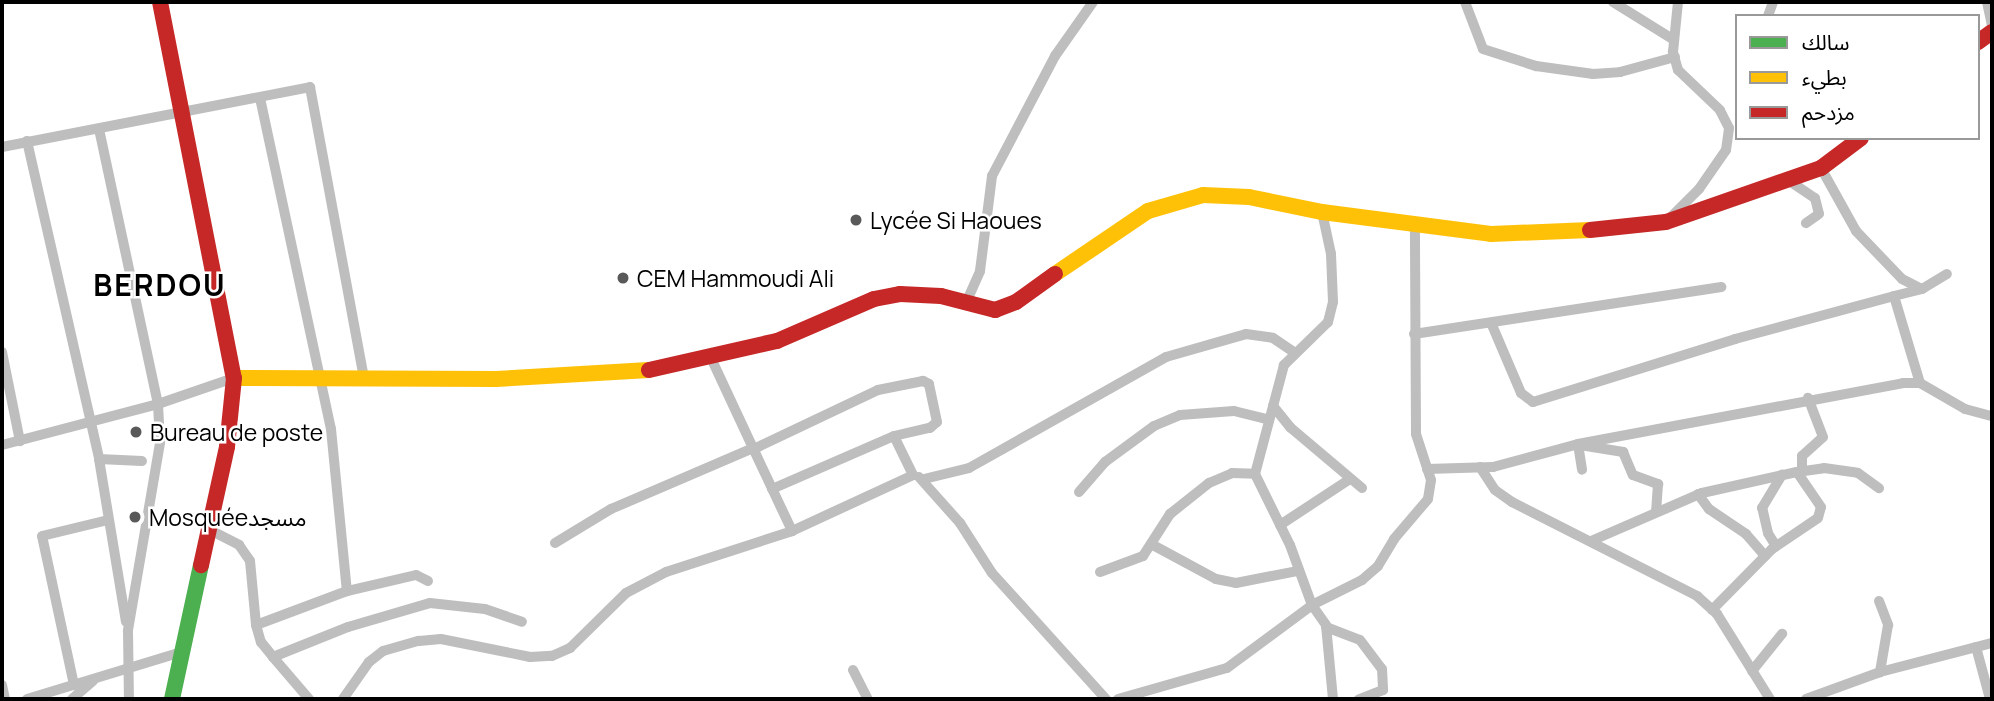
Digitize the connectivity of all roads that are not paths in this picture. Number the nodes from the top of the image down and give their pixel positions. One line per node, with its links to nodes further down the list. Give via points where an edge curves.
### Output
1 (160, 2): 11 (main road)
2 (1093, 2): 27 (street, via 1055,56 992,176 980,271)
3 (1465, 2): 9 (street, via 1483,49 1536,66 1606,73)
4 (1613, 2): 8 (street)
5 (1678, 2): 8 (street)
6 (1987, 2): 7 (street)
7 (1992, 25)
8 (1674, 40): 9 (street)
9 (1675, 57): 12 (street, via 1678,70)
10 (260, 98): 11 (street); 33 (street, via 299,295); 35 (street, via 310,87)
11 (182, 115): 13 (street); 34 (main road)
12 (1733, 125): 20 (street, via 1726,150 1699,189)
13 (99, 129): 15 (street); 38 (street)
14 (1858, 140): 17 (main road)
15 (27, 141): 16 (street); 42 (street)
16 (2, 147)
17 (1821, 168): 18 (main road); 25 (street, via 1856,231 1880,260)
18 (1785, 178): 20 (main road); 21 (street, via 1815,198 1819,214)
19 (1322, 212): 22 (main road); 27 (main road, via 1249,197 1203,195 1169,202 1107,234 1016,302 996,310); 31 (street, via 1333,302 1328,322)
20 (1666, 222): 22 (main road, via 1568,233 1491,234)
21 (1806, 223)
22 (1415, 224): 29 (street)
23 (1947, 274): 25 (street)
24 (1721, 287): 28 (street)
25 (1922, 289): 26 (street)
26 (1894, 296): 28 (street, via 1735,339 1533,402 1521,394); 36 (street)
27 (965, 305): 32 (main road, via 918,294 874,299 777,341)
28 (1492, 325): 29 (street)
29 (1414, 334): 51 (street, via 1416,434)
30 (2, 352): 44 (street)
31 (1294, 352): 39 (street, via 1284,365); 56 (street, via 1273,338 1247,334 1178,353 969,468)
32 (711, 358): 35 (main road, via 612,374); 47 (street)
33 (322, 377): 34 (main road); 35 (main road); 76 (street)
34 (234, 378): 38 (street); 66 (main road, via 227,447)
35 (364, 379)
36 (1920, 383): 37 (street); 40 (street, via 1965,409)
37 (1808, 398): 45 (street); 53 (street, via 1822,437 1802,456)
38 (158, 404): 42 (street); 83 (street, via 160,443)
39 (1273, 406): 41 (street); 57 (street, via 1291,428)
40 (1992, 416)
41 (1269, 420): 54 (street); 61 (street, via 1234,411 1180,415 1154,426 1105,462)
42 (90, 422): 44 (street); 48 (street)
43 (894, 436): 47 (street, via 930,428 937,422 927,381 878,390); 56 (street); 60 (street)
44 (20, 441): 46 (street)
45 (1577, 444): 50 (street); 52 (street); 63 (street, via 1623,452 1633,475 1658,484)
46 (2, 445)
47 (753, 449): 60 (street); 69 (street, via 611,509)
48 (99, 459): 49 (street); 64 (street)
49 (142, 461)
50 (1480, 467): 51 (street); 68 (street, via 1495,491)
51 (1427, 470): 78 (street, via 1428,499 1378,566)
52 (1582, 470)
53 (1800, 472): 55 (street); 59 (street, via 1824,468 1858,473); 71 (street, via 1821,507 1818,518)
54 (1255, 474): 65 (street); 70 (street, via 1232,474 1209,483 1170,514)
55 (1782, 475): 62 (street); 71 (street, via 1762,508)
56 (919, 477): 67 (street); 105 (street, via 960,523 992,573)
57 (1350, 479): 58 (street); 65 (street)
58 (1362, 488)
59 (1879, 488)
60 (772, 489): 67 (street)
61 (1079, 492)
62 (1698, 495): 63 (street); 72 (street)
63 (1656, 510): 68 (street)
64 (108, 520): 83 (street); 95 (street, via 42,536)
65 (1280, 525): 73 (street)
66 (210, 530): 81 (street, via 239,545 250,561); 87 (main road)
67 (792, 531): 103 (street, via 666,572 626,593 570,648 552,656 503,653 441,639 419,641 383,651 369,662)
68 (1591, 541): 79 (street, via 1667,579)
69 (555, 543)
70 (1151, 544): 73 (street, via 1216,579 1236,583); 74 (street, via 1143,556)
71 (1776, 545): 72 (street)
72 (1765, 556): 79 (street)
73 (1297, 570): 78 (street)
74 (1100, 572)
75 (428, 581): 76 (street, via 416,575)
76 (346, 592): 81 (street)
77 (1879, 601): 92 (street, via 1888,625)
78 (1311, 605): 82 (street); 106 (street, via 1227,668)
79 (1713, 610): 91 (street)
80 (522, 622): 88 (street, via 485,610 430,603 348,627)
81 (256, 625): 88 (street, via 261,642)
82 (1326, 627): 96 (street, via 1360,640 1376,656); 107 (street)
83 (128, 631): 89 (street)
84 (1782, 634): 91 (street)
85 (1992, 643): 86 (street)
86 (1976, 647): 92 (street); 111 (street)
87 (185, 650): 89 (street); 101 (main road)
88 (273, 657): 102 (street)
89 (126, 668): 93 (street); 100 (street)
90 (853, 670): 104 (street)
91 (1752, 671): 109 (street)
92 (1880, 671): 110 (street)
93 (98, 677): 95 (street); 99 (street)
94 (2, 685): 97 (street)
95 (74, 685): 98 (street)
96 (1386, 694): 108 (street)
97 (5, 699)
98 (27, 699)
99 (72, 699)
100 (129, 699)
101 (172, 699)
102 (309, 699)
103 (343, 699)
104 (868, 699)
105 (1106, 699)
106 (1118, 699)
107 (1333, 699)
108 (1359, 699)
109 (1770, 699)
110 (1806, 699)
111 (1990, 699)

